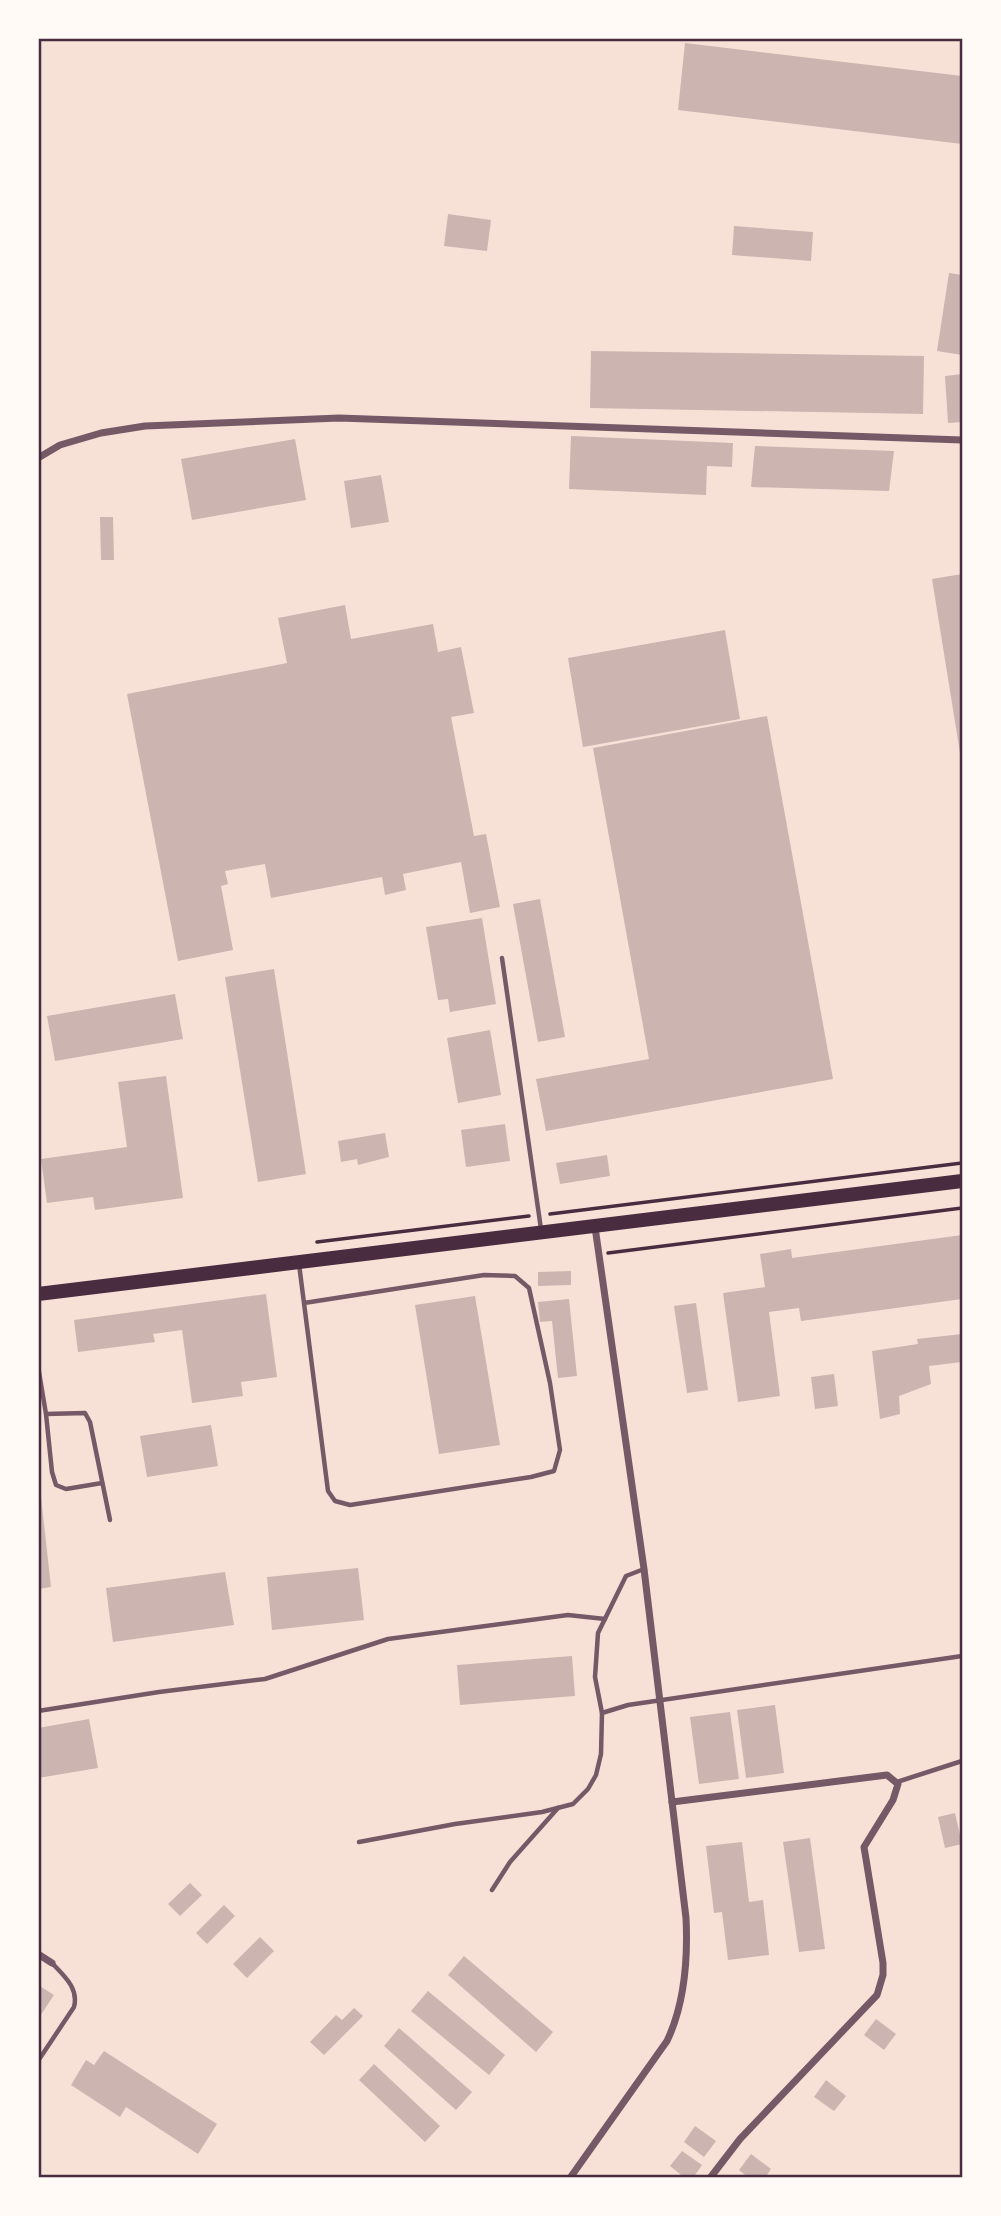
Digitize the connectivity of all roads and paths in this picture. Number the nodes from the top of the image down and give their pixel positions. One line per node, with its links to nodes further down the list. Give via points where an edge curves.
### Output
1 (962, 440): 2 (street, via 339,418 145,426 60,445)
2 (38, 458)
3 (502, 958): 7 (lane)
4 (962, 1181): 6 (main road)
5 (962, 1208): 8 (path)
6 (596, 1227): 7 (main road); 8 (street)
7 (542, 1233): 9 (main road)
8 (599, 1254): 16 (street)
9 (299, 1263): 10 (main road); 11 (lane)
10 (38, 1294)
11 (304, 1303): 11 (lane, via 328,1491 335,1501 350,1505 554,1471 560,1450 550,1383 529,1288 515,1276 484,1275)
12 (38, 1366): 13 (lane)
13 (46, 1414): 14 (lane, via 85,1413); 14 (lane, via 56,1485 65,1489)
14 (102, 1483): 15 (lane)
15 (110, 1520)
16 (644, 1569): 17 (lane, via 626,1576); 19 (street)
17 (605, 1619): 20 (lane, via 568,1615 388,1639 265,1679); 21 (lane, via 598,1633 595,1676)
18 (962, 1656): 19 (lane)
19 (659, 1699): 21 (lane); 24 (street)
20 (38, 1712)
21 (602, 1713): 25 (lane, via 596,1775 573,1804)
22 (962, 1761): 23 (lane)
23 (896, 1782): 24 (street, via 887,1775); 32 (street, via 893,1800 864,1847 883,1963 877,1995 740,2139)
24 (672, 1802): 31 (street, via 688,1951 673,2030)
25 (558, 1808): 26 (lane); 27 (lane, via 510,1862)
26 (359, 1842)
27 (492, 1891)
28 (38, 1954): 29 (street)
29 (52, 1963): 30 (lane, via 71,1983 77,1998)
30 (38, 2061)
31 (570, 2178)
32 (710, 2178)

